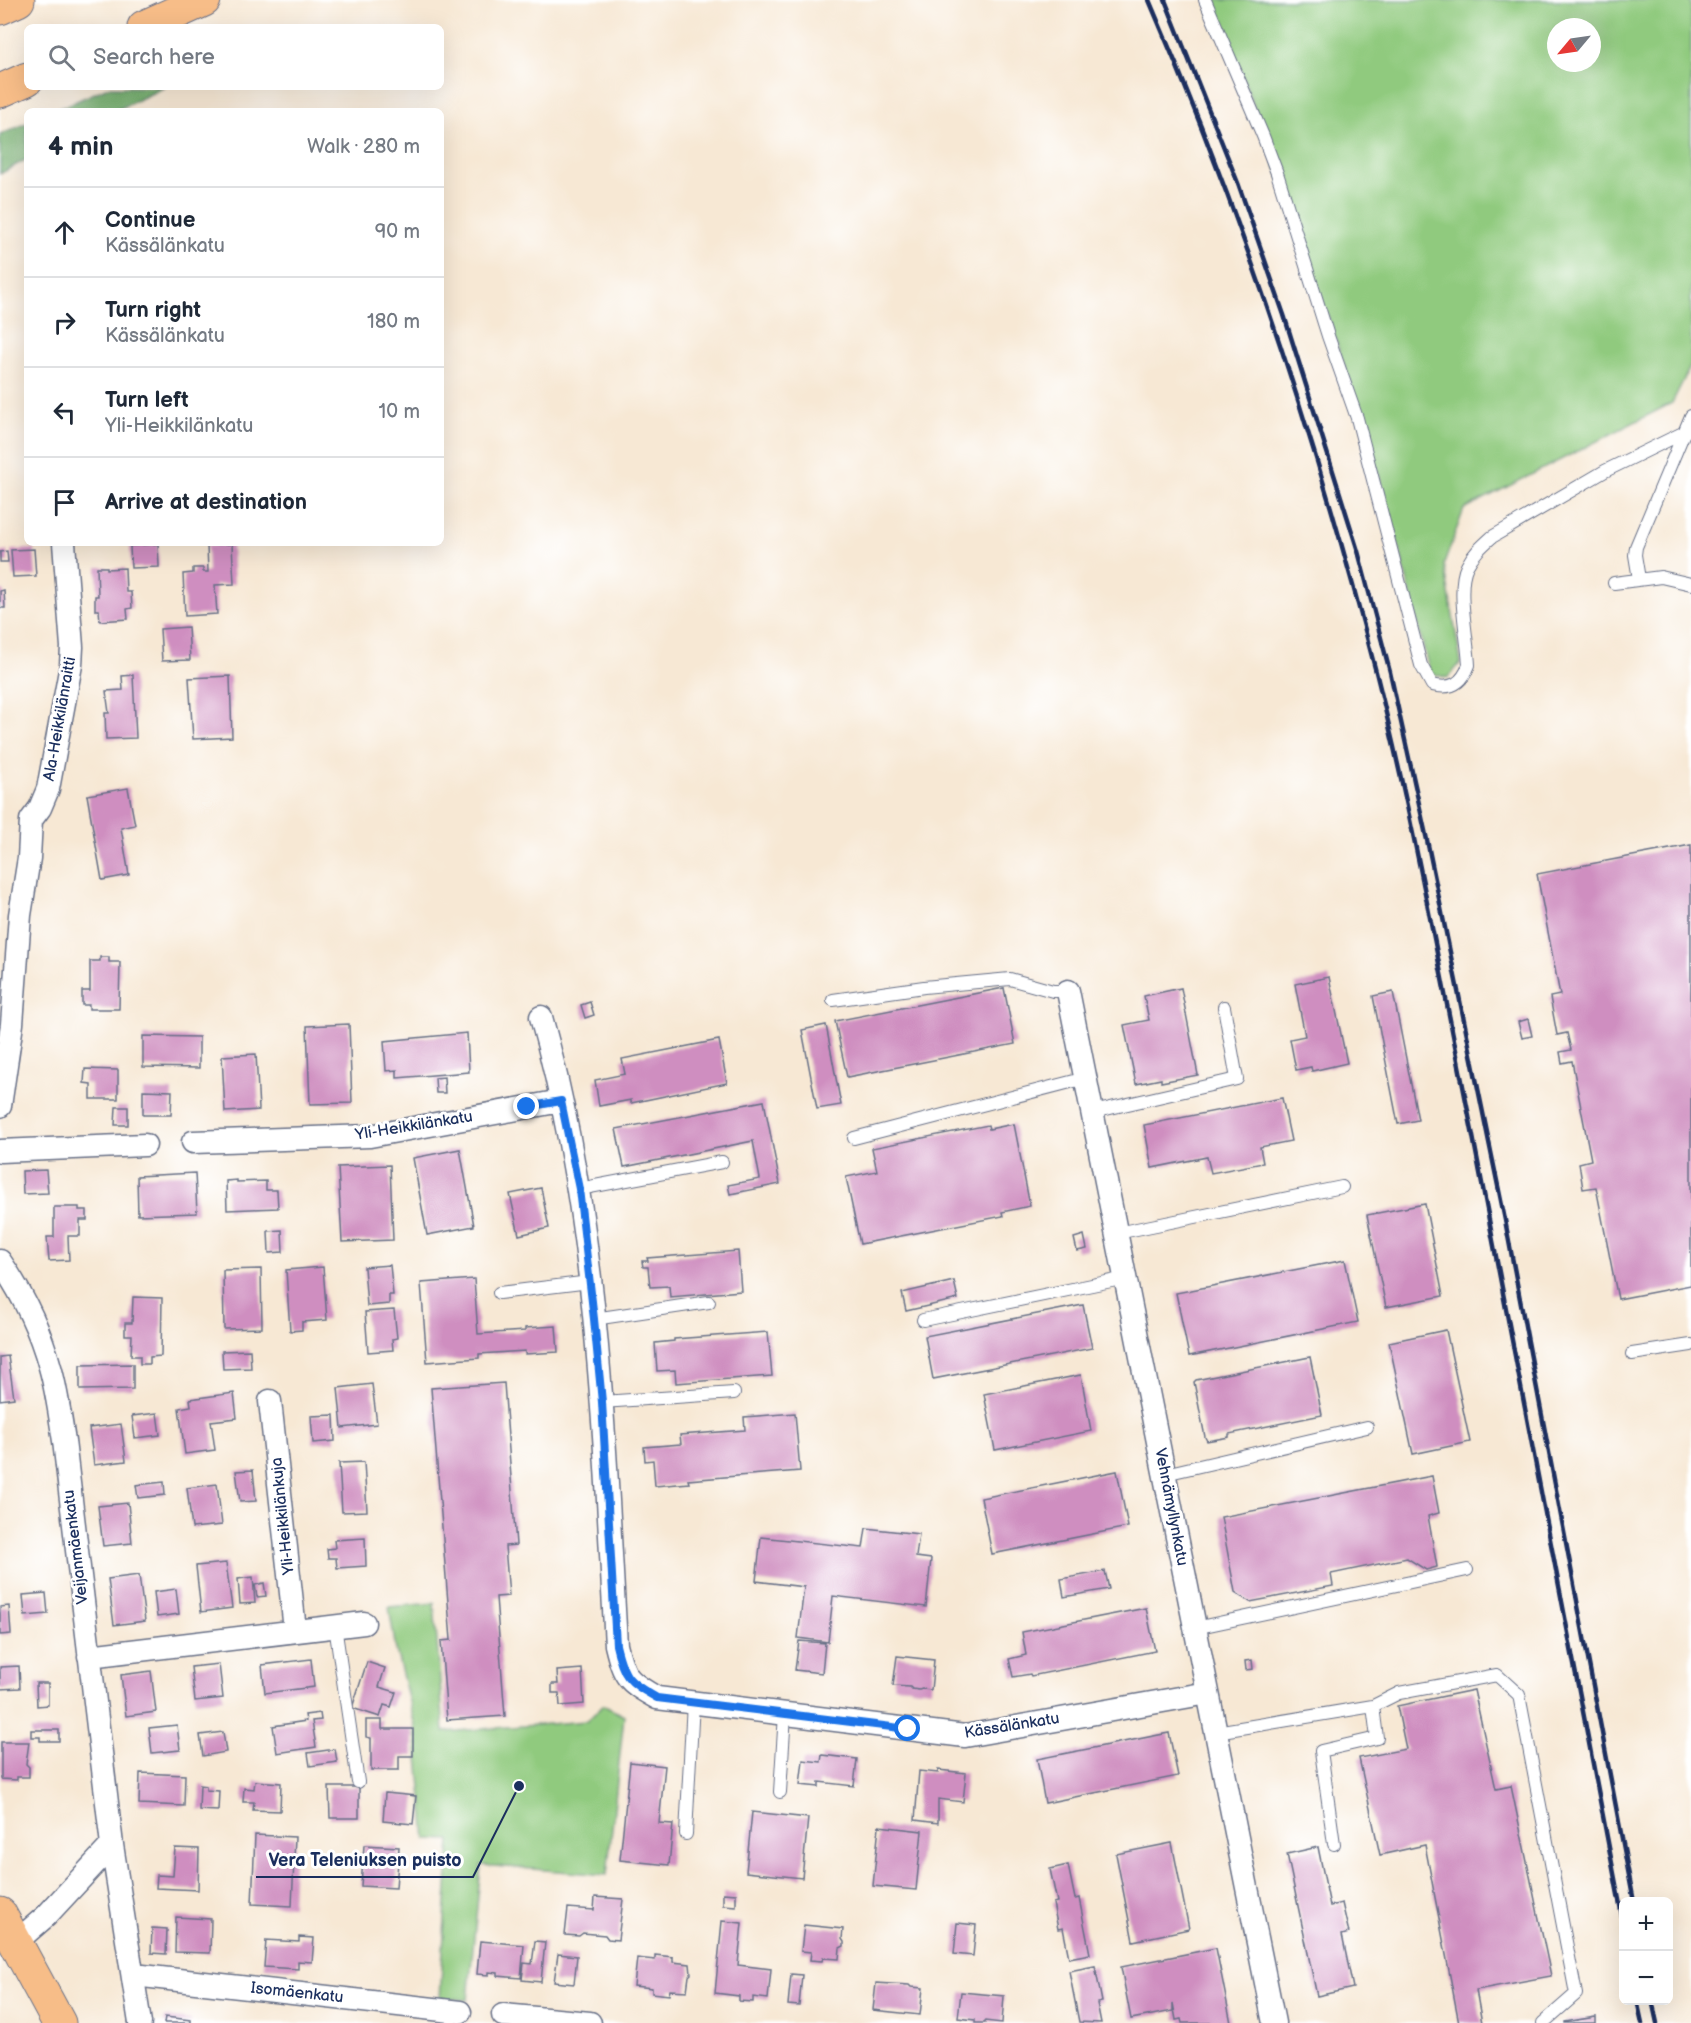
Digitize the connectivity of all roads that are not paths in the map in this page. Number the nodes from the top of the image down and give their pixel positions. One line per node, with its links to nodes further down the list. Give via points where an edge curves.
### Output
1 (18, 0): 4 (main road)
2 (204, 0): 5 (main road)
3 (1205, 0): 9 (lane, via 1277,173 1357,418 1421,664 1432,685 1449,687 1465,676 1469,665 1462,586 1465,568 1476,551 1492,537 1605,471)
4 (0, 8)
5 (151, 24)
6 (24, 80): 7 (main road)
7 (0, 91)
8 (1691, 416): 9 (lane)
9 (1687, 432): 11 (lane, via 1636,547)
10 (64, 546): 20 (street, Ala-Heikkilänraitti, via 71,665 48,789 31,820 12,1024)
11 (1639, 579): 12 (lane); 13 (lane, via 1661,577)
12 (1614, 583)
13 (1691, 584)
14 (1068, 991): 15 (lane, via 1053,991 1010,979); 18 (street, Vehnämyllynkatu)
15 (833, 1000)
16 (1224, 1007): 21 (lane, via 1237,1079)
17 (541, 1017): 19 (street, Kässälänkatu)
18 (1086, 1078): 21 (street, Vehnämyllynkatu); 22 (lane)
19 (561, 1101): 23 (street, Yli-Heikkilänkatu, via 370,1136); 28 (street, Kässälänkatu)
20 (0, 1106)
21 (1092, 1112): 29 (street, Vehnämyllynkatu)
22 (854, 1138)
23 (194, 1142)
24 (145, 1145): 25 (street)
25 (0, 1151)
26 (722, 1162): 28 (lane)
27 (1342, 1187): 29 (lane)
28 (579, 1189): 32 (street, Kässälänkatu)
29 (1117, 1233): 31 (street, Vehnämyllynkatu)
30 (0, 1261): 49 (street, Veijanmäenkatu, via 32,1319 53,1377)
31 (1126, 1278): 36 (lane); 43 (street, Vehnämyllynkatu)
32 (590, 1282): 33 (lane); 35 (street, Kässälänkatu)
33 (499, 1293)
34 (709, 1302): 35 (lane)
35 (594, 1319): 41 (street, Kässälänkatu)
36 (923, 1320)
37 (1691, 1346): 38 (lane)
38 (1632, 1354)
39 (734, 1393): 41 (lane)
40 (270, 1401): 48 (street, Yli-Heikkilänkuja)
41 (602, 1402): 51 (street, Kässälänkatu, via 616,1645 622,1669 635,1685 657,1698)
42 (1367, 1427): 43 (lane)
43 (1165, 1474): 47 (street, Vehnämyllynkatu)
44 (1467, 1570): 47 (lane)
45 (364, 1623): 46 (street)
46 (335, 1626): 48 (street); 55 (lane)
47 (1195, 1628): 50 (street, Vehnämyllynkatu)
48 (295, 1630): 49 (street)
49 (89, 1656): 59 (street, Veijanmäenkatu)
50 (1208, 1692): 53 (street, Kässälänkatu, via 965,1736); 54 (street, Vehnämyllynkatu)
51 (693, 1702): 53 (street, Kässälänkatu); 57 (lane)
52 (1373, 1706): 54 (lane); 58 (lane, via 1377,1738 1321,1751); 69 (lane, via 1399,1693 1497,1675 1519,1695 1576,1994)
53 (785, 1714): 56 (lane)
54 (1216, 1732): 68 (street, Vehnämyllynkatu)
55 (358, 1782)
56 (780, 1792)
57 (686, 1834)
58 (1334, 1844)
59 (112, 1845): 61 (street, via 46,1916); 62 (street, Veijanmäenkatu)
60 (0, 1914): 61 (main road)
61 (16, 1942): 65 (main road)
62 (134, 1975): 63 (street, Isomäenkatu); 66 (street, Veijanmäenkatu)
63 (460, 2012)
64 (506, 2019): 67 (street)
65 (59, 2023)
66 (140, 2023)
67 (590, 2023)
68 (1274, 2023)
69 (1543, 2023)

